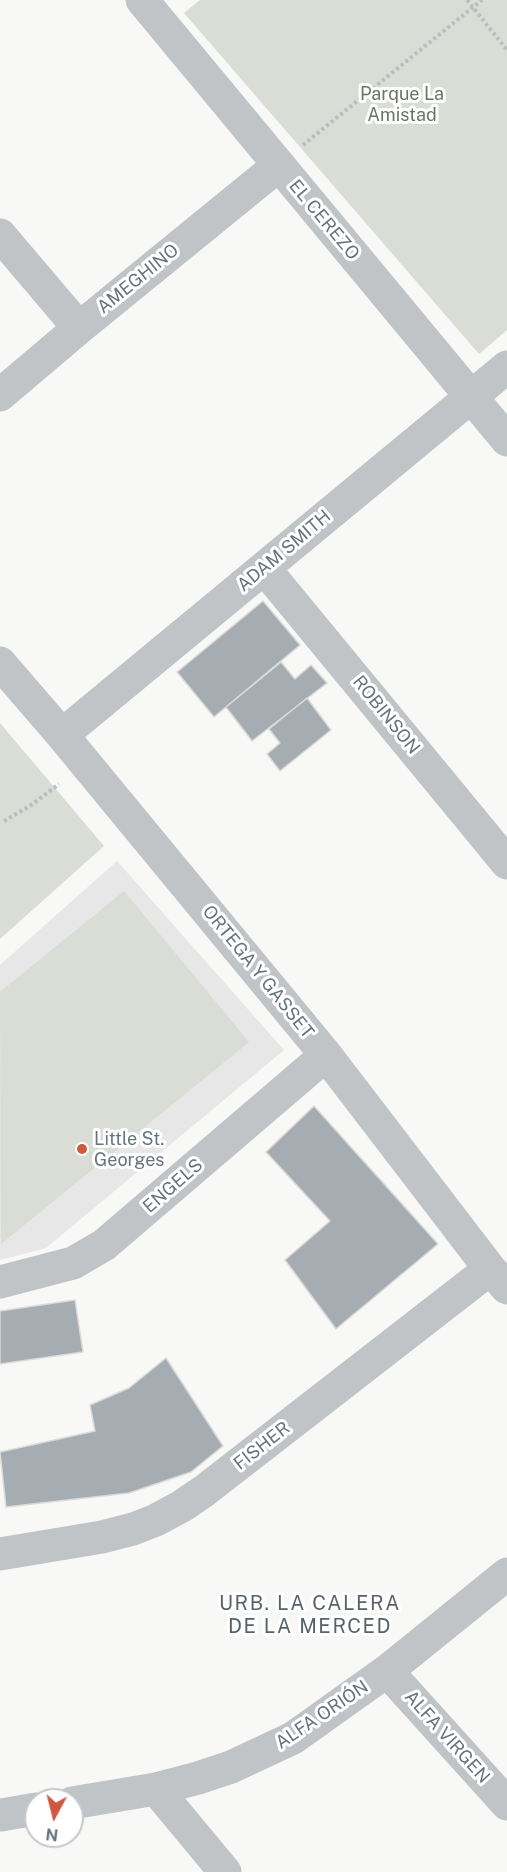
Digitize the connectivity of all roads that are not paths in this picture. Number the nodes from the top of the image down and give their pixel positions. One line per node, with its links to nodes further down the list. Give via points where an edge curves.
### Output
1 (143, 0): 2 (street, EL CEREZO)
2 (279, 165): 4 (street, AMEGHINO); 7 (street, EL CEREZO)
3 (0, 235): 4 (street)
4 (79, 328): 6 (street, AMEGHINO)
5 (507, 368): 7 (street, ADAM SMITH)
6 (0, 395)
7 (471, 397): 8 (street, EL CEREZO); 9 (street, ADAM SMITH)
8 (507, 440)
9 (264, 568): 11 (street, ADAM SMITH); 12 (street, ROBINSON)
10 (0, 663): 11 (street, ORTEGA Y GASSET)
11 (62, 735): 13 (street, ORTEGA Y GASSET)
12 (507, 863)
13 (326, 1055): 14 (street, ORTEGA Y GASSET); 15 (street, ENGELS, via 104,1245 73,1263)
14 (499, 1278): 16 (street, FISHER, via 182,1506 134,1529)
15 (0, 1282)
16 (0, 1554)
17 (507, 1574): 18 (street, ALFA ORIÓN)
18 (387, 1671): 19 (street, ALFA ORIÓN, via 293,1738 231,1767); 21 (street, ALFA VIRGEN)
19 (156, 1789): 20 (street, ALFA ORIÓN); 26 (street)
20 (84, 1801)
21 (507, 1804)
22 (0, 1809): 24 (street)
23 (24, 1811): 24 (street)
24 (1, 1815): 25 (street)
25 (0, 1829)
26 (225, 1872)

